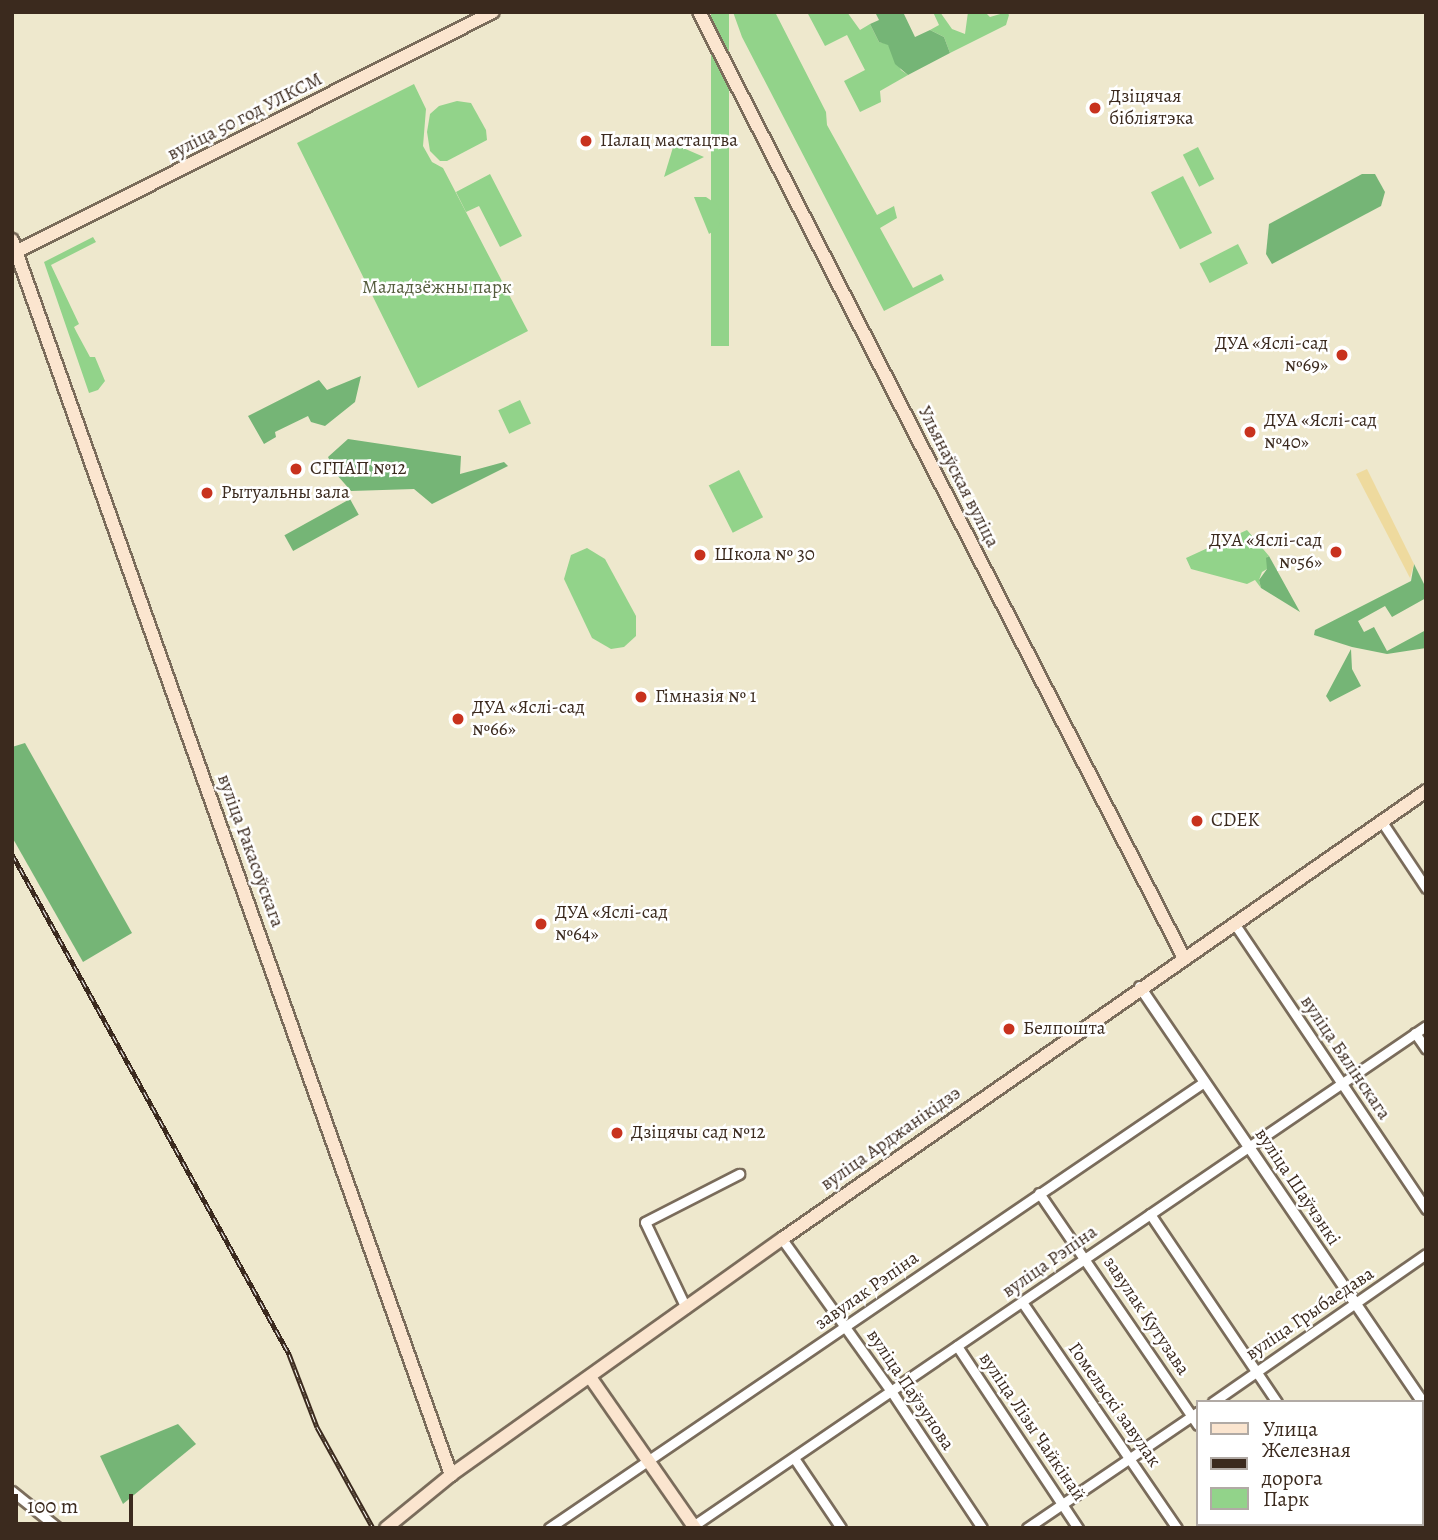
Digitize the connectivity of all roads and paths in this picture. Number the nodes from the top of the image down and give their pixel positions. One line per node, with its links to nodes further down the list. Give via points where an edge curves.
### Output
1 (494, 12): 3 (main road, вуліца 50 год УЛКСМ)
2 (699, 12): 8 (main road, Ульянаўская вуліца)
3 (14, 249): 38 (main road, вуліца Ракасоўскага)
4 (1426, 791): 5 (main road, вуліца Арджанікідзэ)
5 (1382, 822): 6 (street); 7 (main road, вуліца Арджанікідзэ)
6 (1426, 888)
7 (1236, 926): 8 (main road, вуліца Арджанікідзэ); 14 (street, вуліца Бялінскага)
8 (1184, 958): 9 (main road, вуліца Арджанікідзэ)
9 (1140, 987): 13 (street, вуліца Шаўчэнкі); 20 (main road, вуліца Арджанікідзэ)
10 (1426, 1026): 11 (street, вуліца Рэпіна)
11 (1415, 1033): 12 (street); 14 (street, вуліца Рэпіна)
12 (1426, 1048)
13 (1205, 1082): 15 (street, вуліца Шаўчэнкі); 17 (street, завулак Рэпіна)
14 (1341, 1085): 15 (street, вуліца Рэпіна); 18 (street, вуліца Бялінскага)
15 (1249, 1147): 19 (street, вуліца Рэпіна); 24 (street, вуліца Шаўчэнкі)
16 (739, 1174): 25 (street, via 645,1222)
17 (1039, 1193): 22 (street, завулак Кутузава); 26 (street, завулак Рэпіна)
18 (1426, 1209)
19 (1150, 1214): 22 (street, вуліца Рэпіна); 28 (street)
20 (782, 1239): 25 (main road, вуліца Арджанікідзэ); 26 (street, вуліца Паўзунова)
21 (1426, 1254): 24 (street, вуліца Грыбаедава)
22 (1086, 1258): 23 (street, вуліца Рэпіна); 34 (street, завулак Кутузава)
23 (1022, 1302): 27 (street, вуліца Рэпіна); 36 (street, Гомельскі завулак)
24 (1356, 1305): 28 (street, вуліца Грыбаедава); 33 (street, вуліца Шаўчэнкі)
25 (686, 1308): 29 (main road, вуліца Арджанікідзэ)
26 (846, 1327): 30 (street, вуліца Паўзунова); 37 (street, завулак Рэпіна)
27 (957, 1346): 30 (street, вуліца Рэпіна); 40 (street, вуліца Лізы Чайкінай)
28 (1257, 1372): 31 (street, вуліца Грыбаедава); 32 (street)
29 (590, 1377): 37 (main road); 38 (main road, вуліца Арджанікідзэ)
30 (891, 1391): 35 (street, вуліца Рэпіна); 46 (street, вуліца Паўзунова)
31 (1216, 1400)
32 (1276, 1400)
33 (1421, 1400)
34 (1195, 1414): 36 (street)
35 (794, 1458): 42 (street, вуліца Рэпіна); 45 (street)
36 (1130, 1458): 40 (street); 49 (street, Гомельскі завулак)
37 (648, 1461): 42 (main road); 44 (street, завулак Рэпіна)
38 (451, 1475): 41 (main road, вуліца Арджанікідзэ)
39 (12, 1491): 43 (street)
40 (1062, 1505): 47 (street); 48 (street, вуліца Лізы Чайкінай)
41 (390, 1526)
42 (693, 1527)
43 (58, 1528)
44 (549, 1528)
45 (841, 1528)
46 (982, 1528)
47 (1027, 1528)
48 (1078, 1528)
49 (1177, 1528)

